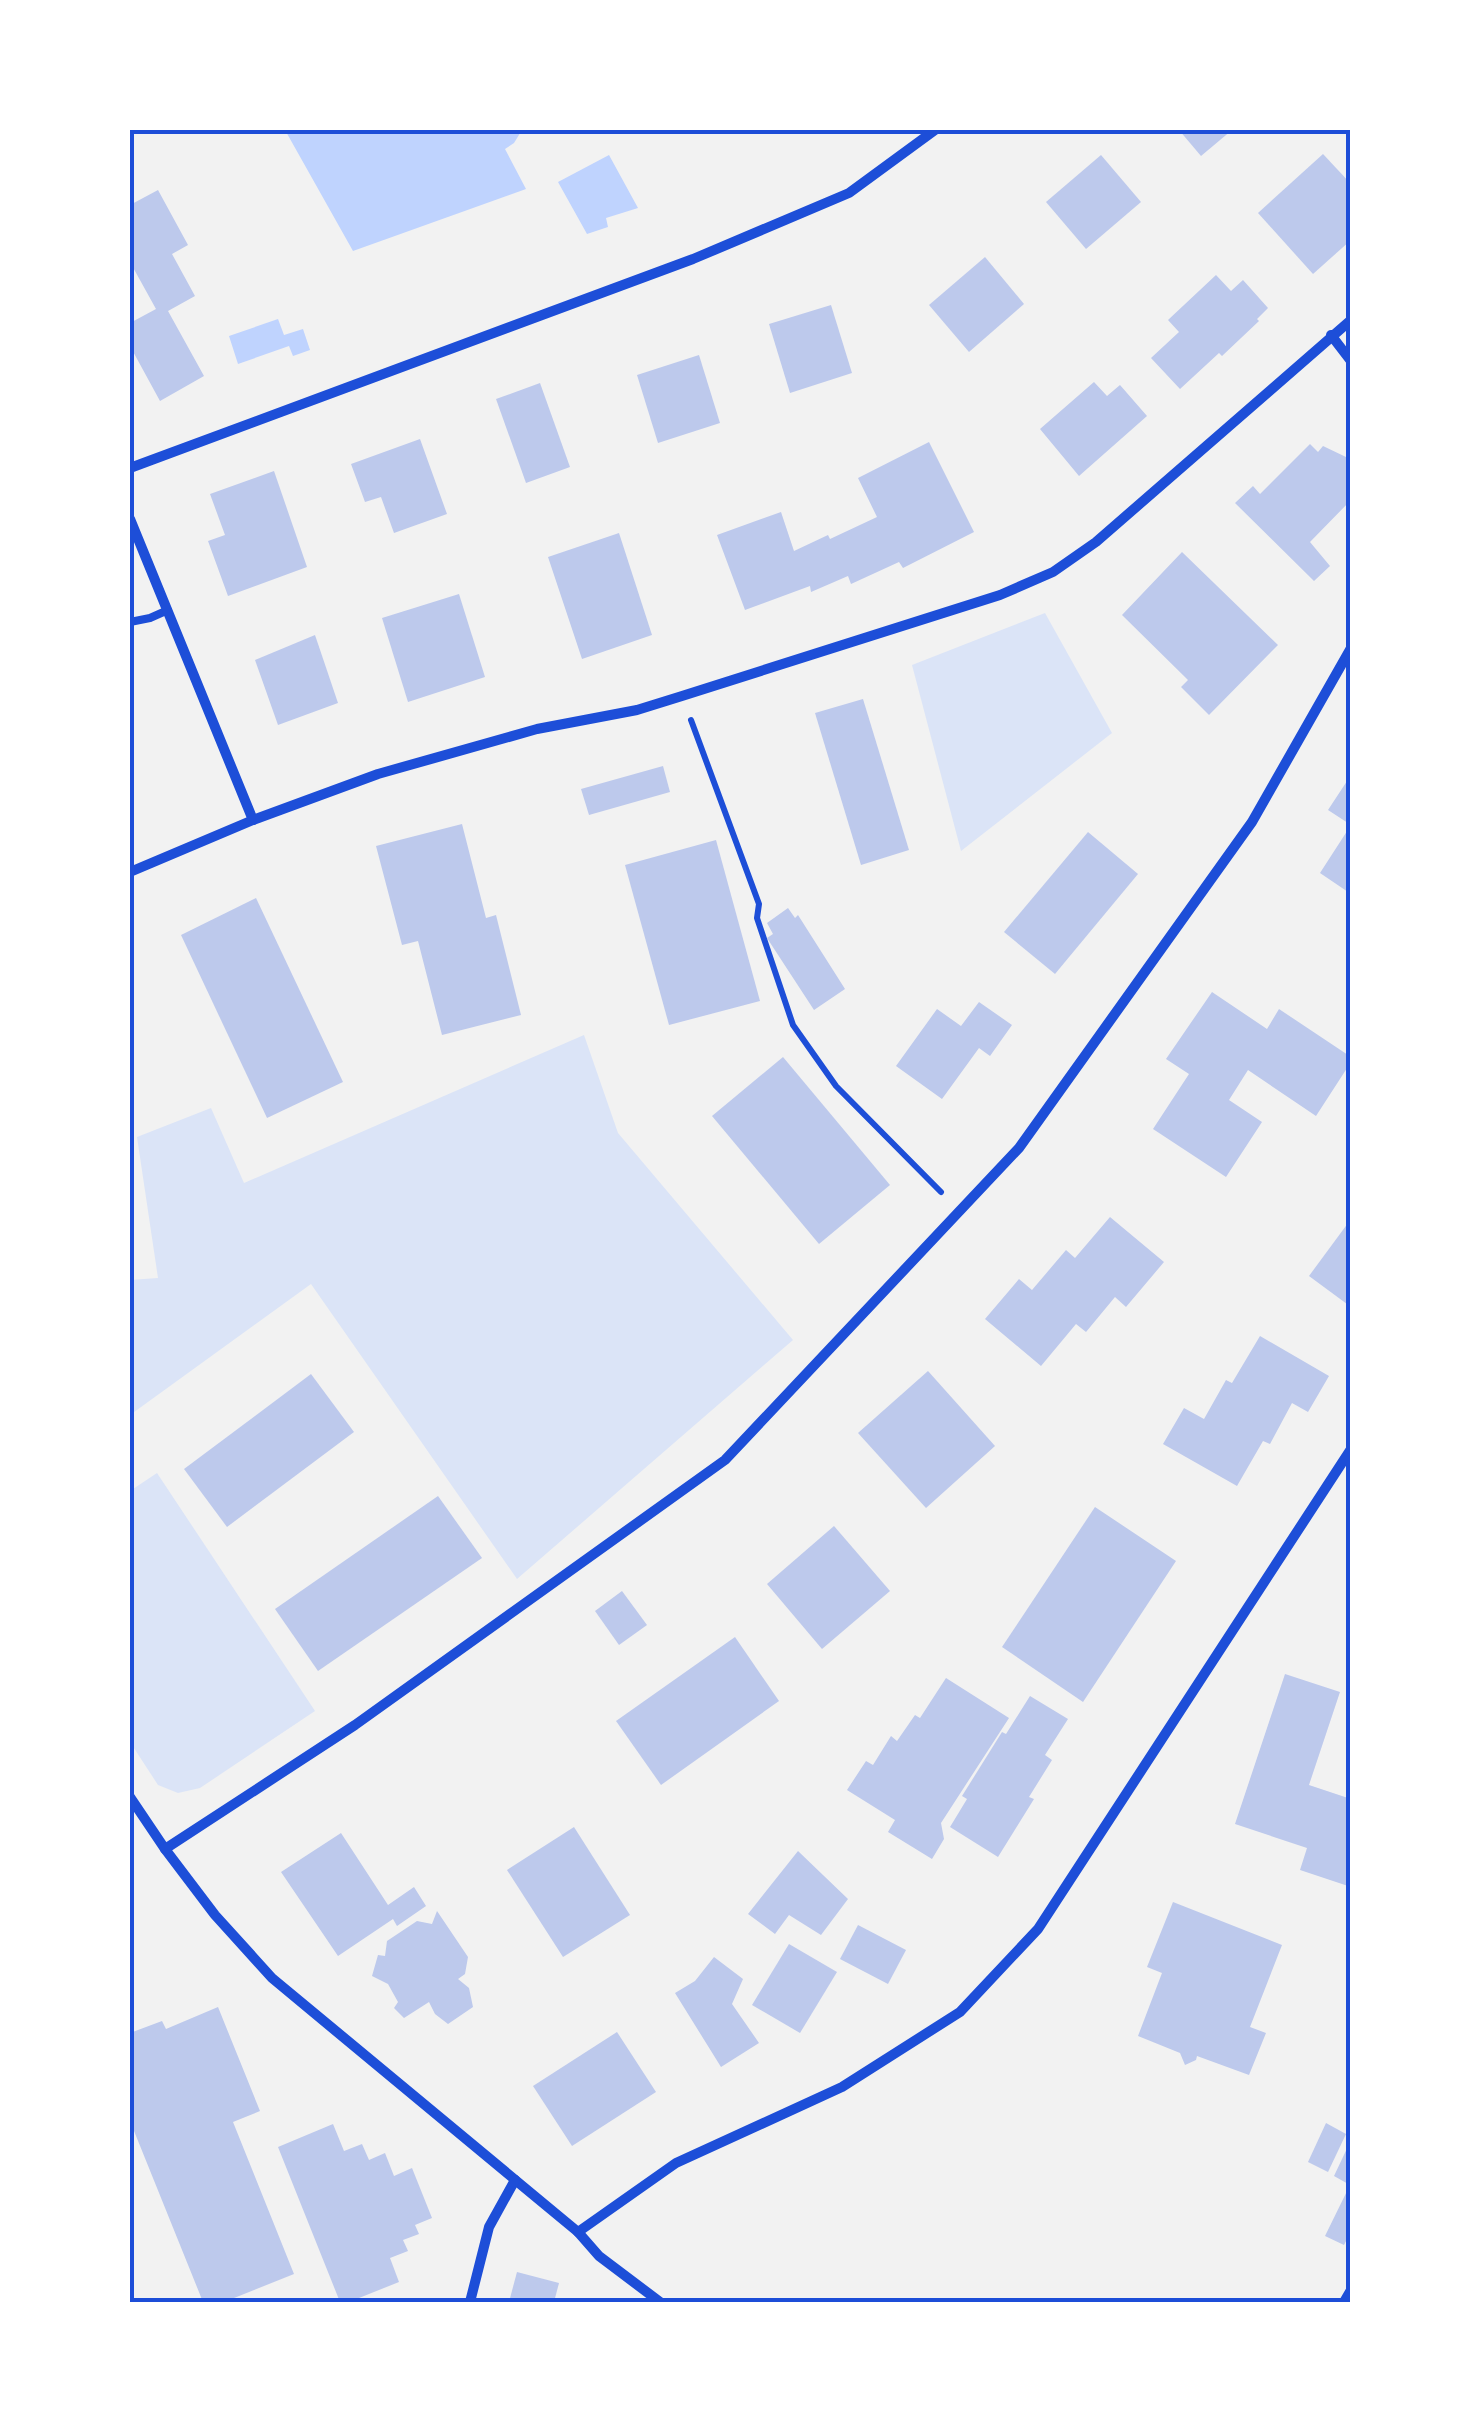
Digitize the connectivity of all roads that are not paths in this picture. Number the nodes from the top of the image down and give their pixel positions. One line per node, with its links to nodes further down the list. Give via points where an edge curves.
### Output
1 (936, 130): 5 (street, via 849,193 693,259)
2 (1351, 320): 3 (street)
3 (1331, 335): 4 (street); 10 (street, via 1096,542 1053,572 1000,596 637,710 378,774)
4 (1351, 361)
5 (130, 468)
6 (130, 519): 7 (street)
7 (168, 610): 8 (lane); 10 (street)
8 (130, 622)
9 (1351, 648): 14 (street, via 1252,822 1020,1148 725,1460 355,1726)
10 (253, 820): 11 (street)
11 (130, 872)
12 (1351, 1449): 16 (street, via 1038,1929 960,2012 842,2087 676,2163)
13 (130, 1797): 14 (street)
14 (165, 1849): 15 (street, via 272,1978)
15 (514, 2180): 16 (street); 18 (street, via 489,2226)
16 (578, 2232): 19 (street)
17 (1351, 2290): 20 (street)
18 (470, 2302)
19 (659, 2302)
20 (1344, 2302)

